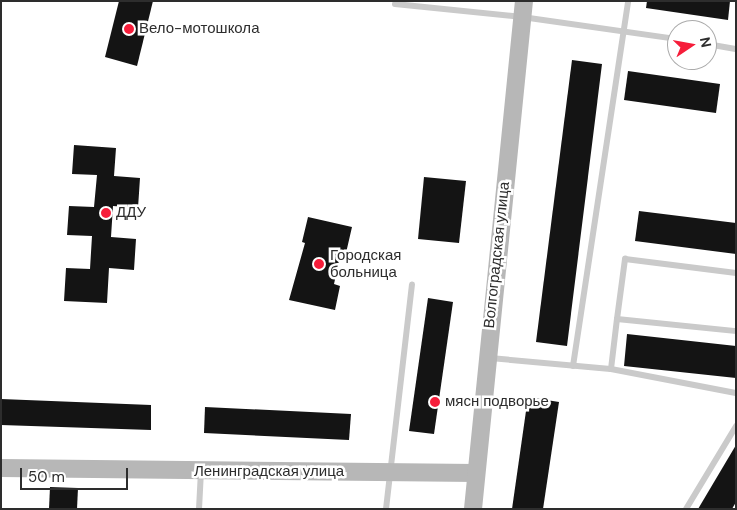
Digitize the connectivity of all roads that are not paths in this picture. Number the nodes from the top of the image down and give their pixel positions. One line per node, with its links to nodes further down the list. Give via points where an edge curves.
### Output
1 (628, 1): 4 (lane)
2 (395, 4): 3 (lane)
3 (523, 9): 4 (lane); 12 (main road, Волгоградская улица)
4 (624, 30): 5 (lane); 13 (lane)
5 (667, 37)
6 (717, 46): 7 (lane)
7 (736, 49)
8 (736, 273): 10 (lane, via 625,259)
9 (412, 285): 19 (lane)
10 (616, 319): 11 (lane); 14 (lane)
11 (736, 331)
12 (486, 358): 13 (lane); 20 (main road, Волгоградская улица)
13 (573, 366): 14 (lane)
14 (611, 370): 15 (lane)
15 (736, 393)
16 (736, 426): 24 (lane)
17 (1, 468): 18 (main road, Ленинградская улица)
18 (201, 472): 19 (main road, Ленинградская улица); 21 (lane)
19 (391, 473): 20 (main road, Ленинградская улица); 22 (lane)
20 (476, 473): 23 (main road, Волгоградская улица)
21 (198, 509)
22 (386, 509)
23 (473, 509)
24 (686, 509)

